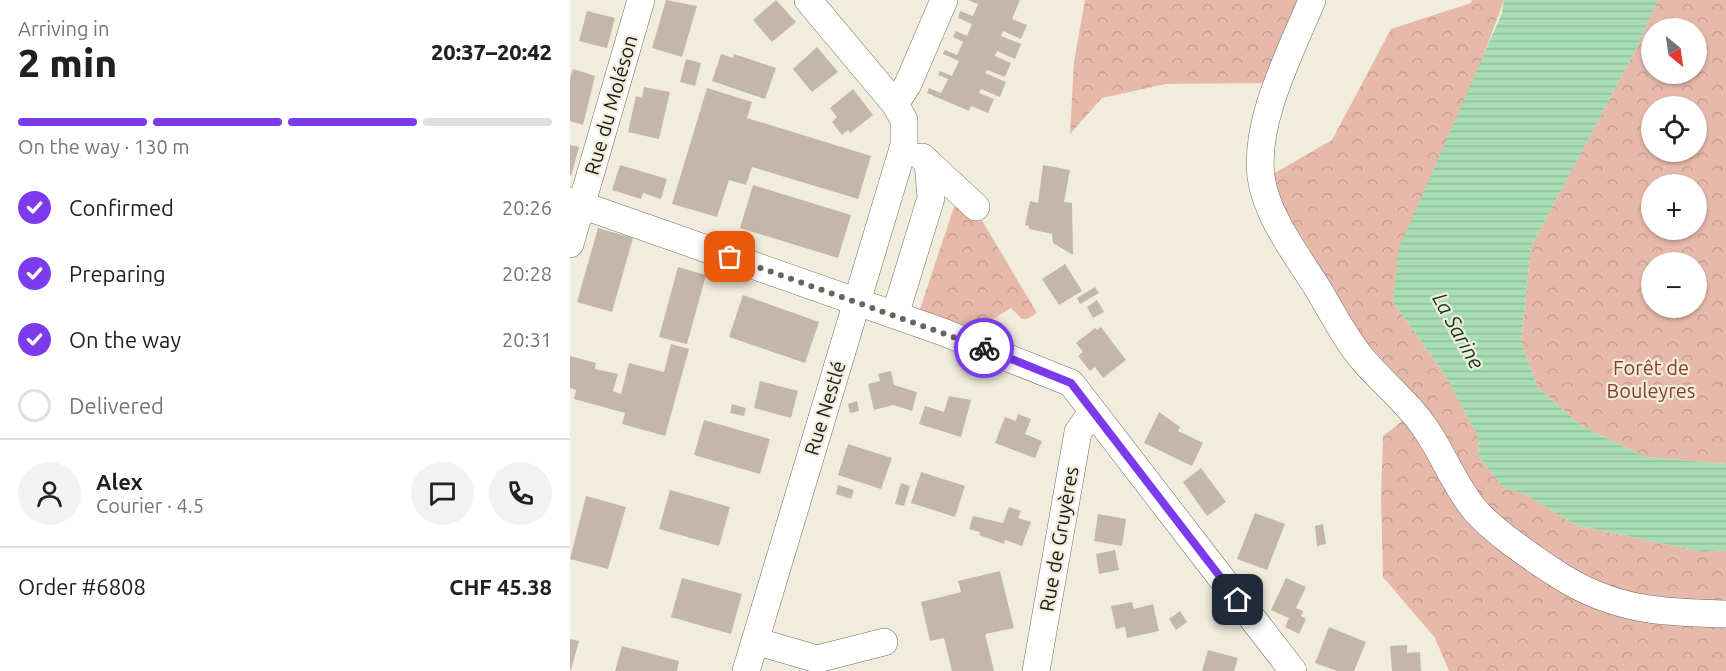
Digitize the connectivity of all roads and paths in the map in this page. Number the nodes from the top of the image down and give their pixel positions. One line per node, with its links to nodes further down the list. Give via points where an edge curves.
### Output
1 (642, 0): 8 (street, Rue du Moléson)
2 (808, 0): 5 (street)
3 (944, 0): 5 (street, via 908,84)
4 (1312, 0): 14 (street, via 1267,119 1261,145 1262,180 1279,224 1349,340 1419,420 1474,508 1558,575 1629,607)
5 (895, 104): 6 (street, via 904,120)
6 (904, 145): 7 (street); 11 (street, Rue Nestlé)
7 (928, 162): 9 (street); 12 (street, via 932,198)
8 (576, 203): 10 (street, Rue du Moléson); 11 (street)
9 (976, 207)
10 (570, 244)
11 (858, 302): 12 (street); 15 (street, Rue Nestlé)
12 (895, 315): 13 (street, via 1071,383)
13 (1092, 412): 18 (street, Rue de Gruyères, via 1078,432); 19 (street)
14 (1726, 614)
15 (755, 641): 16 (street, via 817,658); 17 (street, Rue Nestlé)
16 (884, 642)
17 (746, 671)
18 (1036, 671)
19 (1293, 671)

